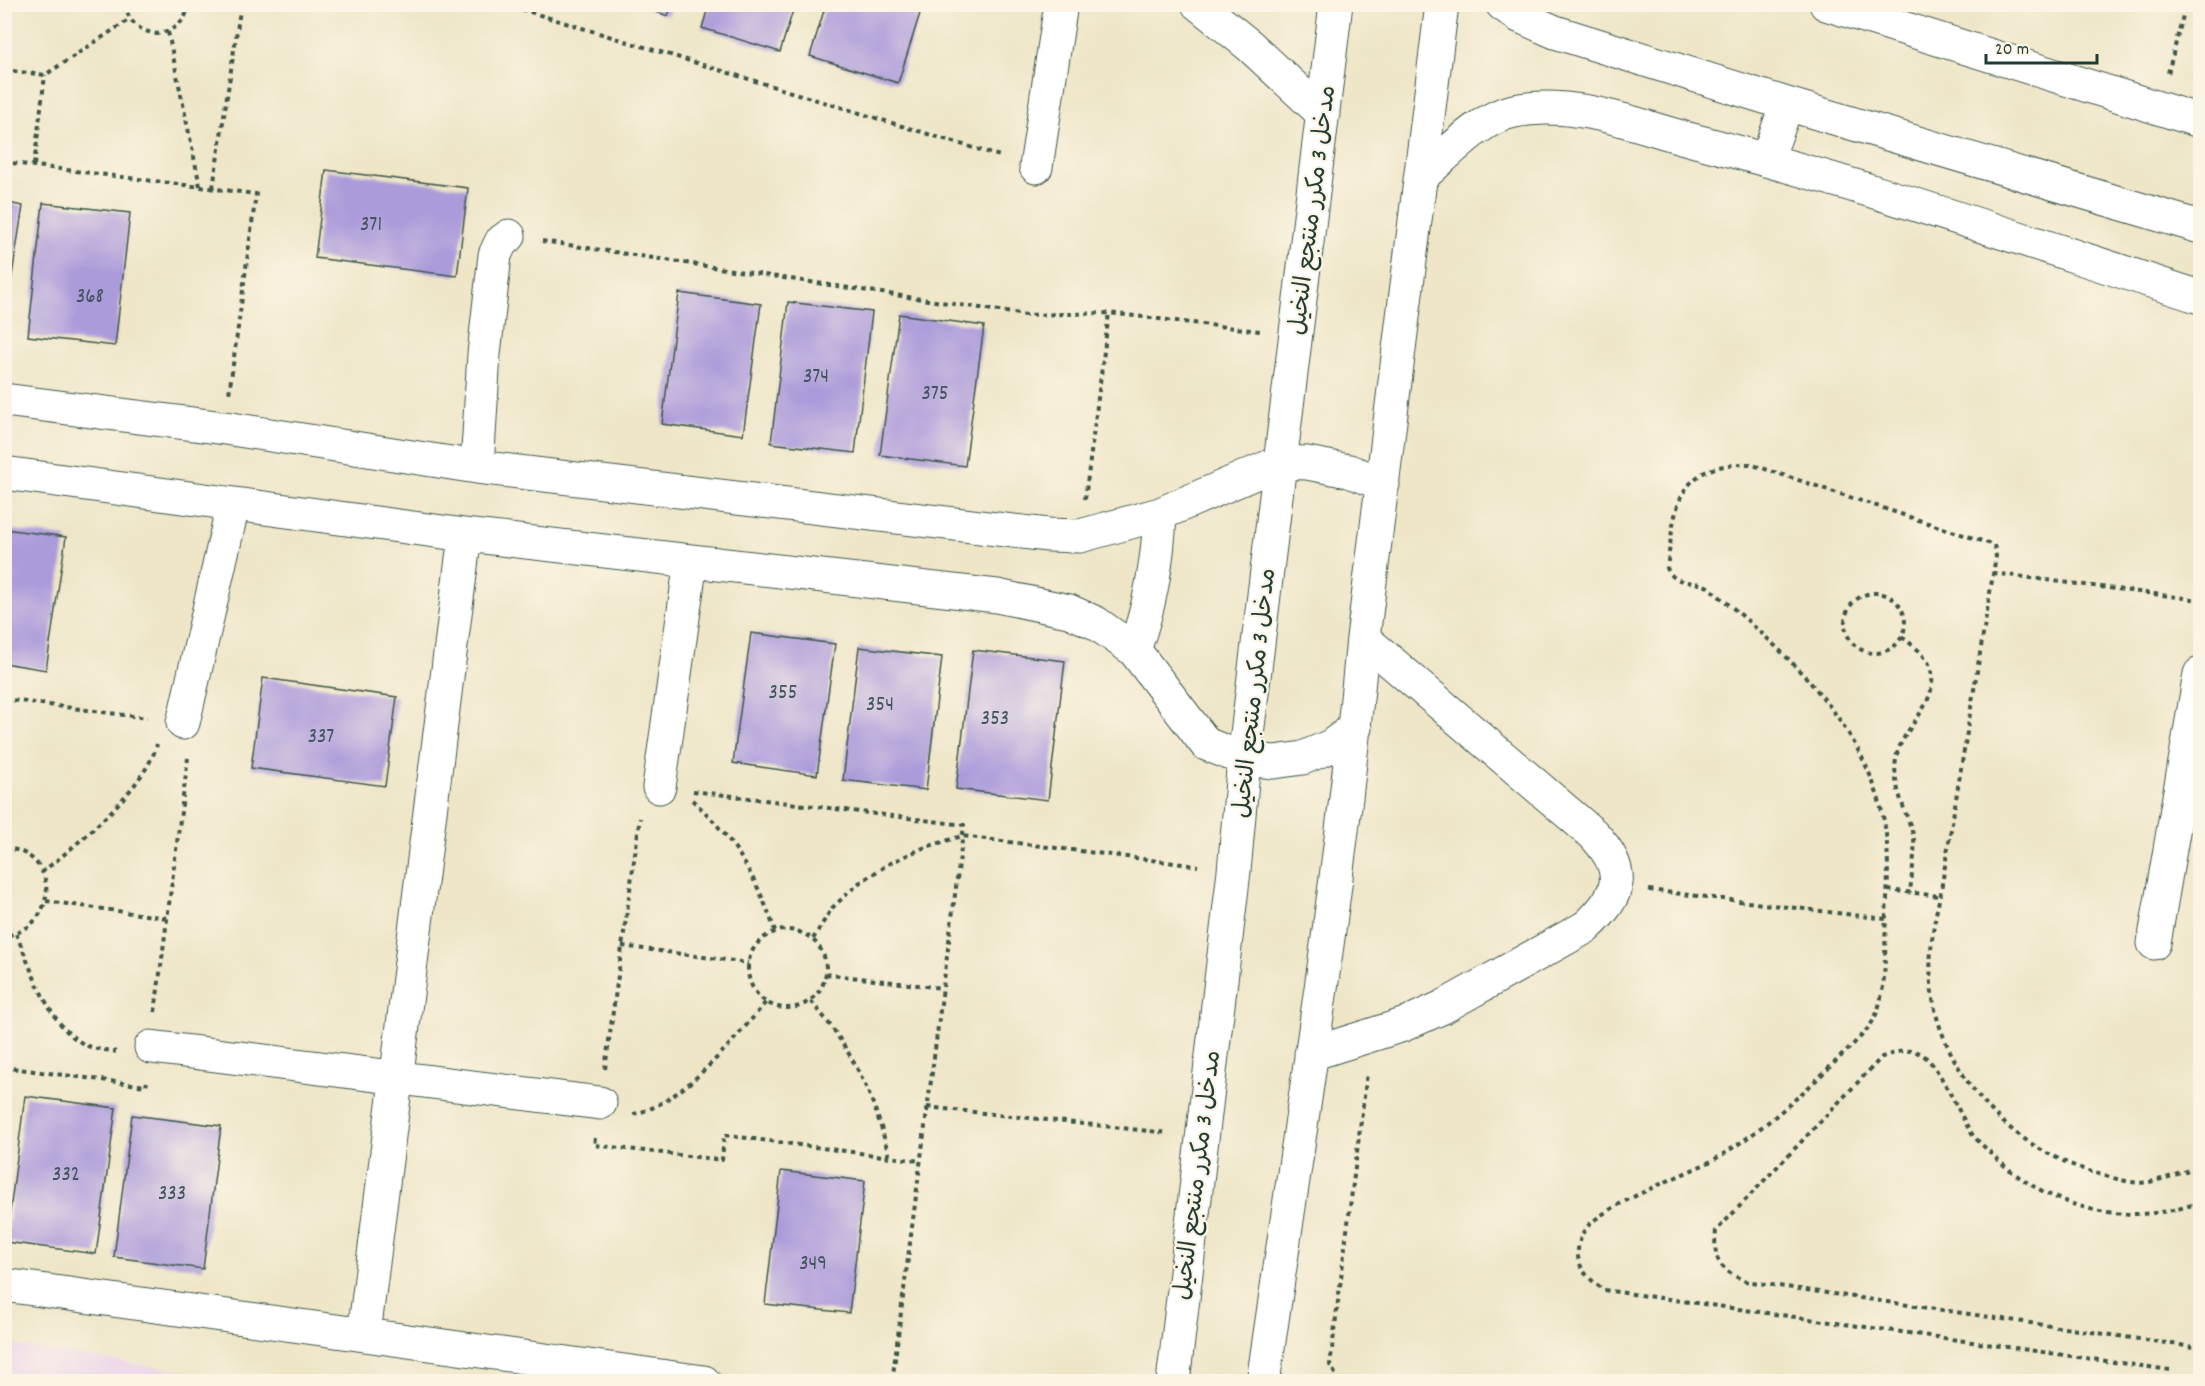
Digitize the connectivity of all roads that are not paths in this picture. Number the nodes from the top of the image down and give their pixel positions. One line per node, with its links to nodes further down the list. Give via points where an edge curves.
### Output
1 (1061, 4): 11 (street)
2 (1198, 4): 8 (street, via 1250,45)
3 (1336, 4): 8 (street, مدخل 3 مكرر منتجع النخيل)
4 (1442, 4): 12 (street)
5 (1502, 4): 7 (street, via 1555,32)
6 (1826, 4): 9 (street)
7 (1787, 104): 10 (street); 13 (street)
8 (1323, 114): 17 (street, مدخل 3 مكرر منتجع النخيل)
9 (2200, 121)
10 (1767, 159): 12 (street, via 1578,110 1545,107 1511,112 1482,126); 15 (street)
11 (1036, 167)
12 (1422, 176): 20 (street)
13 (2200, 227)
14 (509, 236): 18 (street, via 495,255)
15 (2200, 297)
16 (4, 400): 18 (street, via 225,428)
17 (1280, 462): 20 (street, via 1349,471); 22 (street); 30 (street, مدخل 3 مكرر منتجع النخيل)
18 (477, 467): 22 (street, via 1080,536)
19 (4, 473): 21 (street)
20 (1383, 484): 25 (street)
21 (232, 505): 23 (street); 28 (street)
22 (1160, 513): 26 (street, via 1155,582)
23 (465, 535): 24 (street); 35 (street)
24 (691, 561): 26 (street, via 997,596 1069,611 1096,623); 31 (street)
25 (1363, 638): 29 (street); 34 (street, via 1593,834 1610,852 1616,868 1616,886 1604,910 1586,927 1443,1006 1372,1036)
26 (1134, 650): 30 (street, via 1206,744)
27 (2200, 674): 32 (street)
28 (173, 722)
29 (1355, 728): 30 (street, via 1331,746 1303,758 1274,762); 34 (street)
30 (1244, 759): 40 (street, مدخل 3 مكرر منتجع النخيل)
31 (669, 788)
32 (2154, 943)
33 (150, 1052): 35 (street)
34 (1311, 1054): 41 (street)
35 (395, 1078): 36 (street); 38 (street)
36 (598, 1111)
37 (4, 1285): 38 (street)
38 (364, 1334): 39 (street)
39 (704, 1382)
40 (1173, 1382)
41 (1263, 1382)

